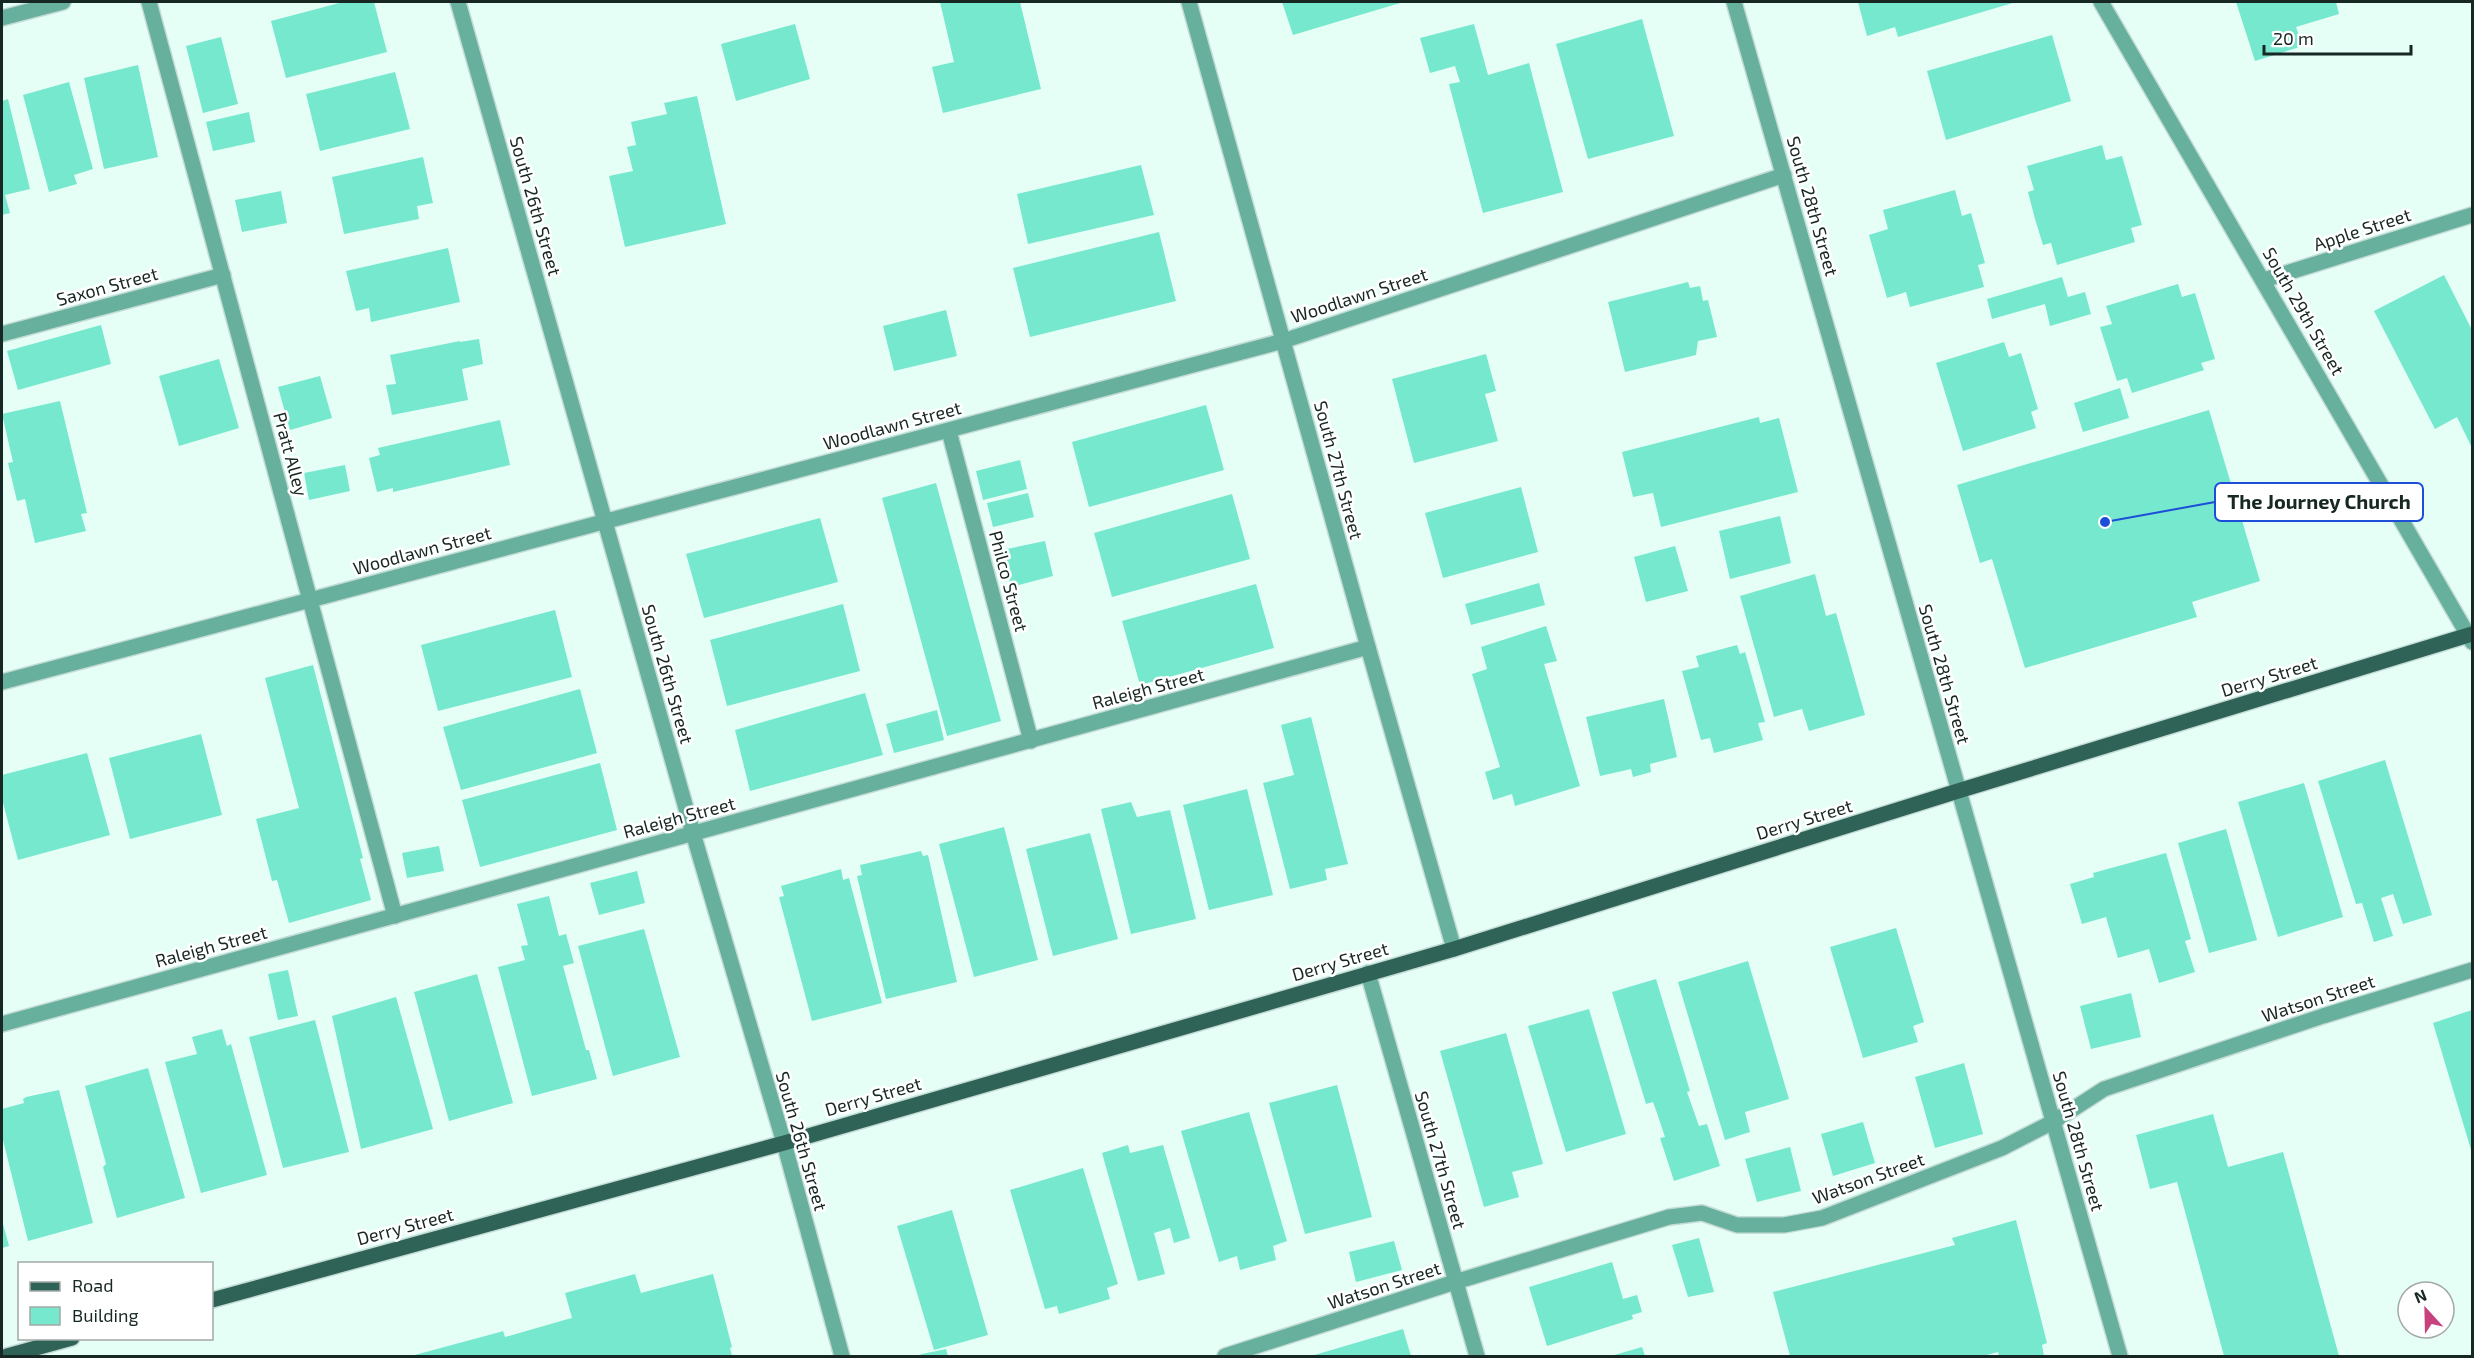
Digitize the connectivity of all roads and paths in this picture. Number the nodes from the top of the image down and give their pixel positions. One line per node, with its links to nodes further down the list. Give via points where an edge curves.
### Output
1 (63, 2): 7 (street)
2 (149, 2): 10 (street, Pratt Alley)
3 (458, 2): 15 (street, South 26th Street)
4 (1189, 2): 13 (street, South 27th Street)
5 (1734, 2): 8 (street, South 28th Street)
6 (2101, 2): 11 (street, South 29th Street)
7 (2, 18)
8 (1784, 175): 13 (street, Woodlawn Street); 21 (street, South 28th Street)
9 (2472, 215): 11 (street, Apple Street)
10 (223, 275): 12 (street, Saxon Street); 16 (street, Pratt Alley)
11 (2264, 280): 17 (street, South 29th Street)
12 (2, 334)
13 (1283, 341): 14 (street, Woodlawn Street); 18 (street, South 27th Street)
14 (949, 430): 15 (street, Woodlawn Street); 20 (street, Philco Street)
15 (604, 521): 16 (street, Woodlawn Street); 22 (street, South 26th Street)
16 (310, 600): 19 (street, Woodlawn Street); 23 (street, Pratt Alley)
17 (2471, 637): 21 (main road, Derry Street)
18 (1368, 648): 20 (street, Raleigh Street); 24 (street, South 27th Street)
19 (2, 682)
20 (1031, 741): 22 (street, Raleigh Street)
21 (1958, 791): 24 (main road, Derry Street); 28 (street, South 28th Street)
22 (693, 833): 23 (street, Raleigh Street); 29 (street, South 26th Street)
23 (395, 916): 27 (street, Raleigh Street)
24 (1454, 949): 26 (main road, Derry Street)
25 (2472, 970): 28 (street, Watson Street, via 2104,1089)
26 (1368, 973): 29 (main road, Derry Street); 30 (street, South 27th Street)
27 (2, 1024)
28 (2054, 1122): 30 (street, Watson Street, via 2002,1148 1822,1218 1784,1225 1737,1225 1702,1213 1669,1217); 38 (street, South 28th Street)
29 (784, 1143): 31 (main road, Derry Street); 35 (street, South 26th Street)
30 (1455, 1282): 36 (street, Watson Street); 37 (street, South 27th Street)
31 (213, 1300)
32 (68, 1340): 33 (main road)
33 (49, 1351): 34 (main road)
34 (6, 1356)
35 (842, 1356)
36 (1225, 1356)
37 (1477, 1356)
38 (2120, 1356)

